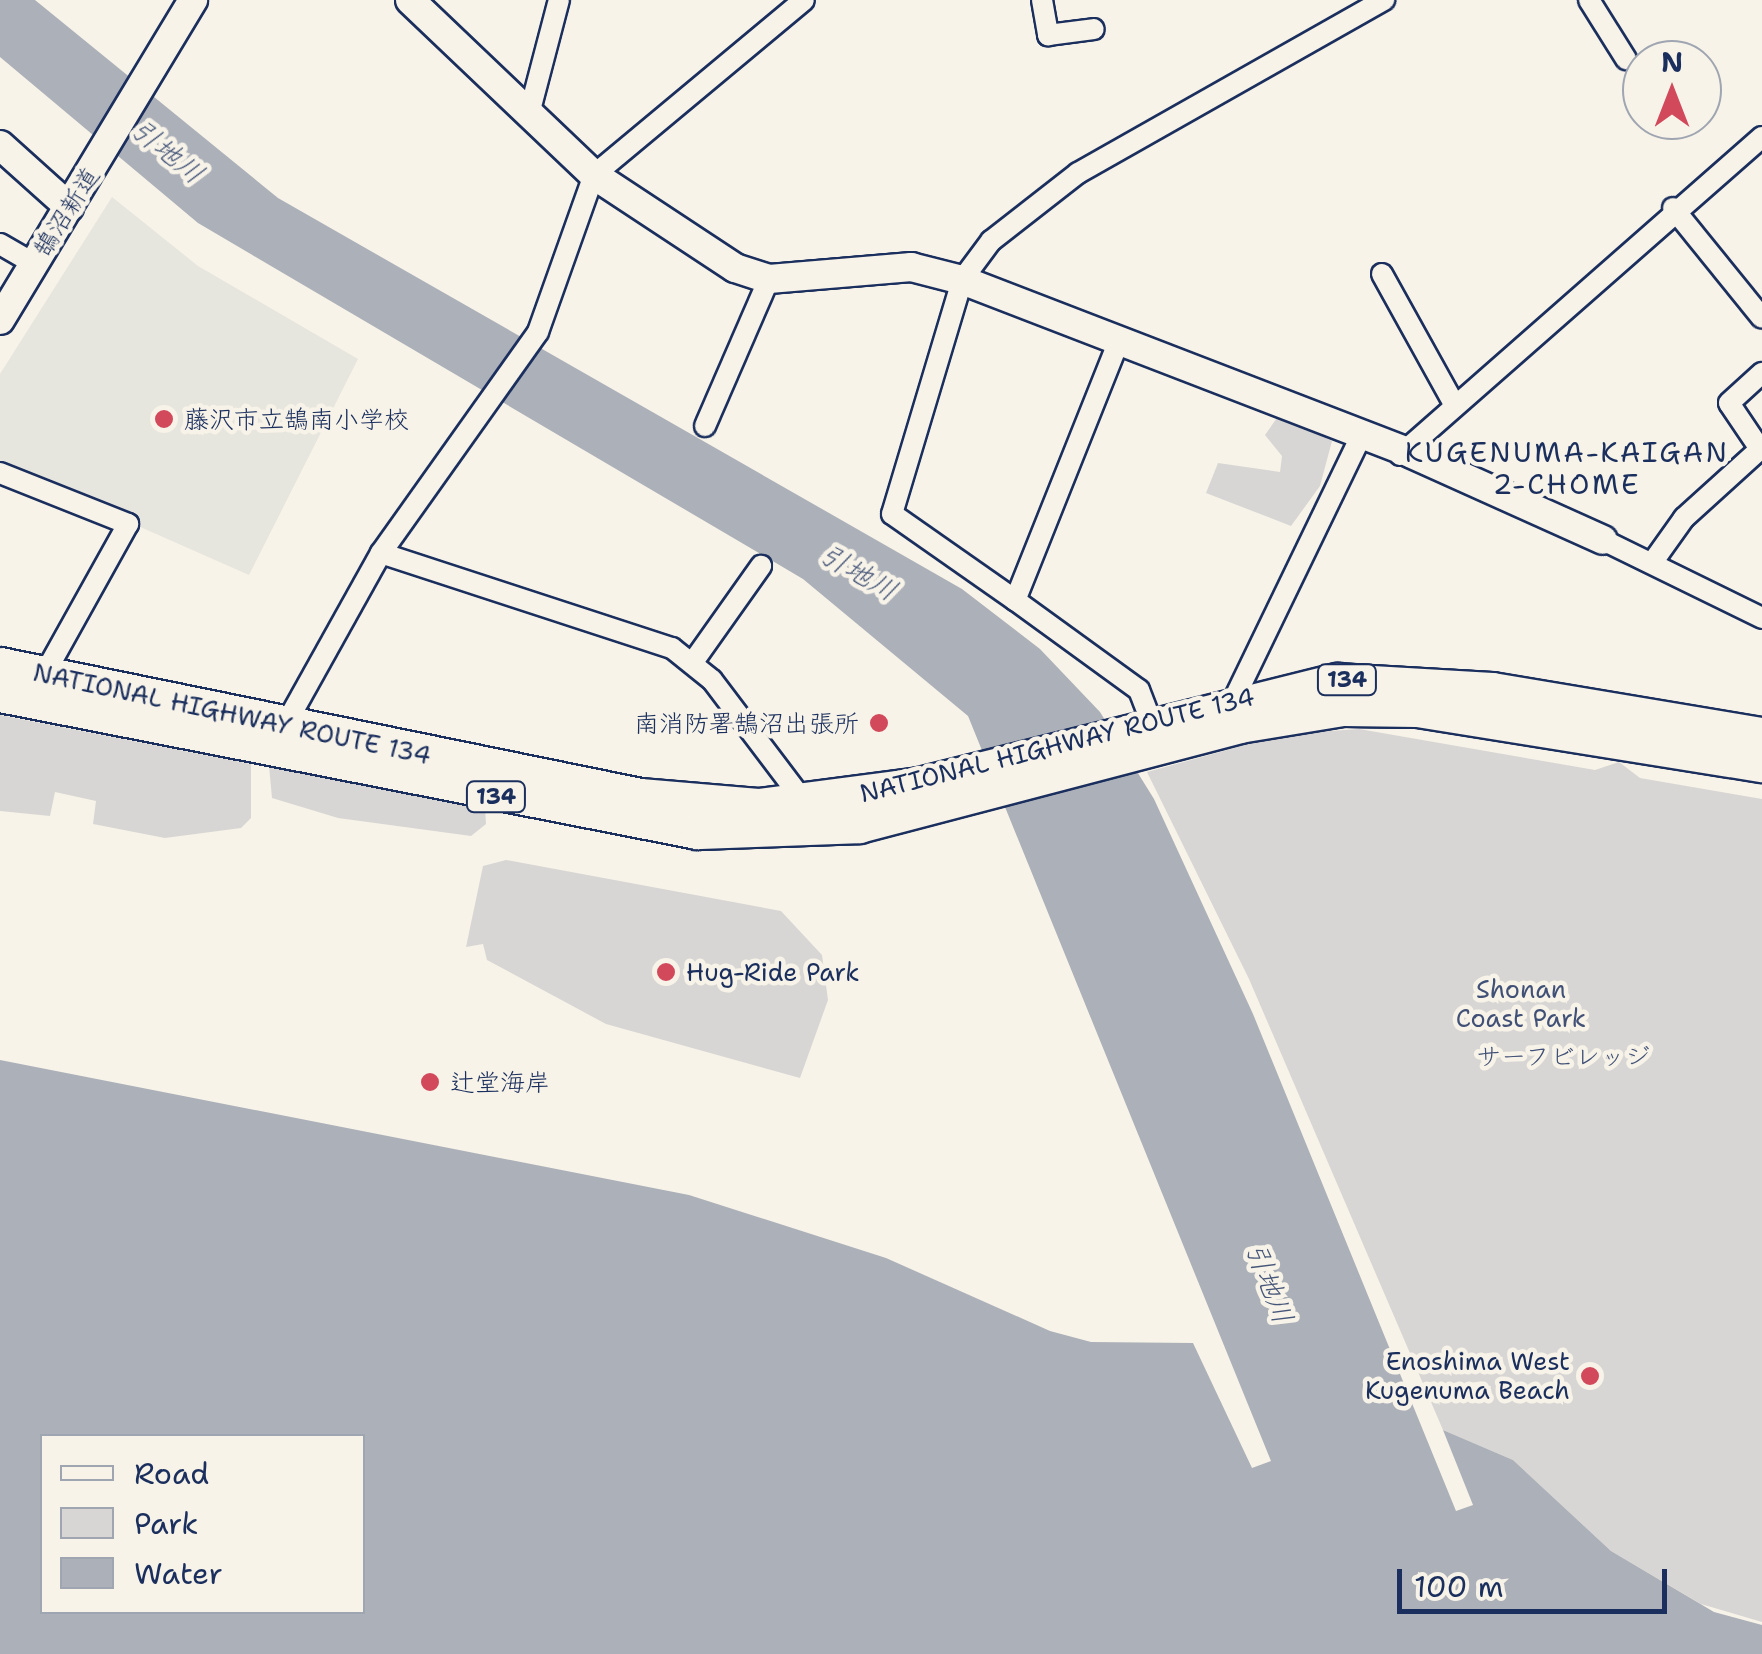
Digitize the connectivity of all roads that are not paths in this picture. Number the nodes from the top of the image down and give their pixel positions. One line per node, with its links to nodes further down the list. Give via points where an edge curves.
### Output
1 (193, 0): 14 (street, 鵠沼新道)
2 (410, 0): 10 (street)
3 (559, 0): 10 (street)
4 (804, 0): 13 (street)
5 (1042, 0): 8 (street, via 1048,34)
6 (1384, 0): 20 (street, via 1078,174 991,242)
7 (1589, 0): 9 (street)
8 (1094, 28)
9 (1622, 53)
10 (529, 114): 13 (street)
11 (1762, 137): 15 (street)
12 (0, 145): 14 (street)
13 (594, 175): 19 (street, via 736,268); 31 (street, via 532,340 493,405)
14 (69, 206): 17 (street, 鵠沼新道)
15 (1673, 208): 21 (street); 25 (street)
16 (0, 244): 17 (street)
17 (34, 264): 22 (street, 鵠沼新道)
18 (1382, 274): 25 (street)
19 (770, 279): 20 (street, via 881,266); 26 (street)
20 (962, 280): 23 (street); 34 (street, via 892,514)
21 (1762, 318)
22 (0, 320)
23 (1118, 343): 27 (street); 34 (street)
24 (1762, 374): 32 (street, via 1729,402 1760,449 1684,518)
25 (1454, 404): 28 (street)
26 (705, 426)
27 (1359, 440): 28 (street); 40 (street)
28 (1400, 455): 30 (street)
29 (0, 473): 38 (street, via 128,524)
30 (1603, 540): 32 (street)
31 (381, 554): 36 (street, via 642,635); 45 (street)
32 (1652, 564): 35 (street)
33 (761, 566): 36 (street)
34 (1015, 600): 44 (street, via 1126,679)
35 (1762, 618)
36 (693, 662): 48 (street)
37 (0, 666): 38 (highway, NATIONAL HIGHWAY ROUTE 134 / 134)
38 (44, 675): 45 (highway, NATIONAL HIGHWAY ROUTE 134 / 134)
39 (0, 694): 45 (highway, NATIONAL HIGHWAY ROUTE 134 / 134)
40 (1234, 699): 41 (highway, NATIONAL HIGHWAY ROUTE 134 / 134, via 1377,680); 44 (highway, NATIONAL HIGHWAY ROUTE 134 / 134)
41 (1569, 718): 42 (highway, NATIONAL HIGHWAY ROUTE 134 / 134); 44 (highway, NATIONAL HIGHWAY ROUTE 134 / 134, via 1343,708)
42 (1612, 725): 43 (highway, NATIONAL HIGHWAY ROUTE 134 / 134); 46 (highway, NATIONAL HIGHWAY ROUTE 134 / 134)
43 (1762, 734)
44 (1145, 738): 47 (highway, NATIONAL HIGHWAY ROUTE 134 / 134)
45 (280, 740): 47 (highway, NATIONAL HIGHWAY ROUTE 134 / 134, via 697,831 859,825); 48 (highway, NATIONAL HIGHWAY ROUTE 134 / 134, via 640,796)
46 (1762, 764)
47 (990, 780): 48 (highway, NATIONAL HIGHWAY ROUTE 134 / 134)
48 (805, 803)

